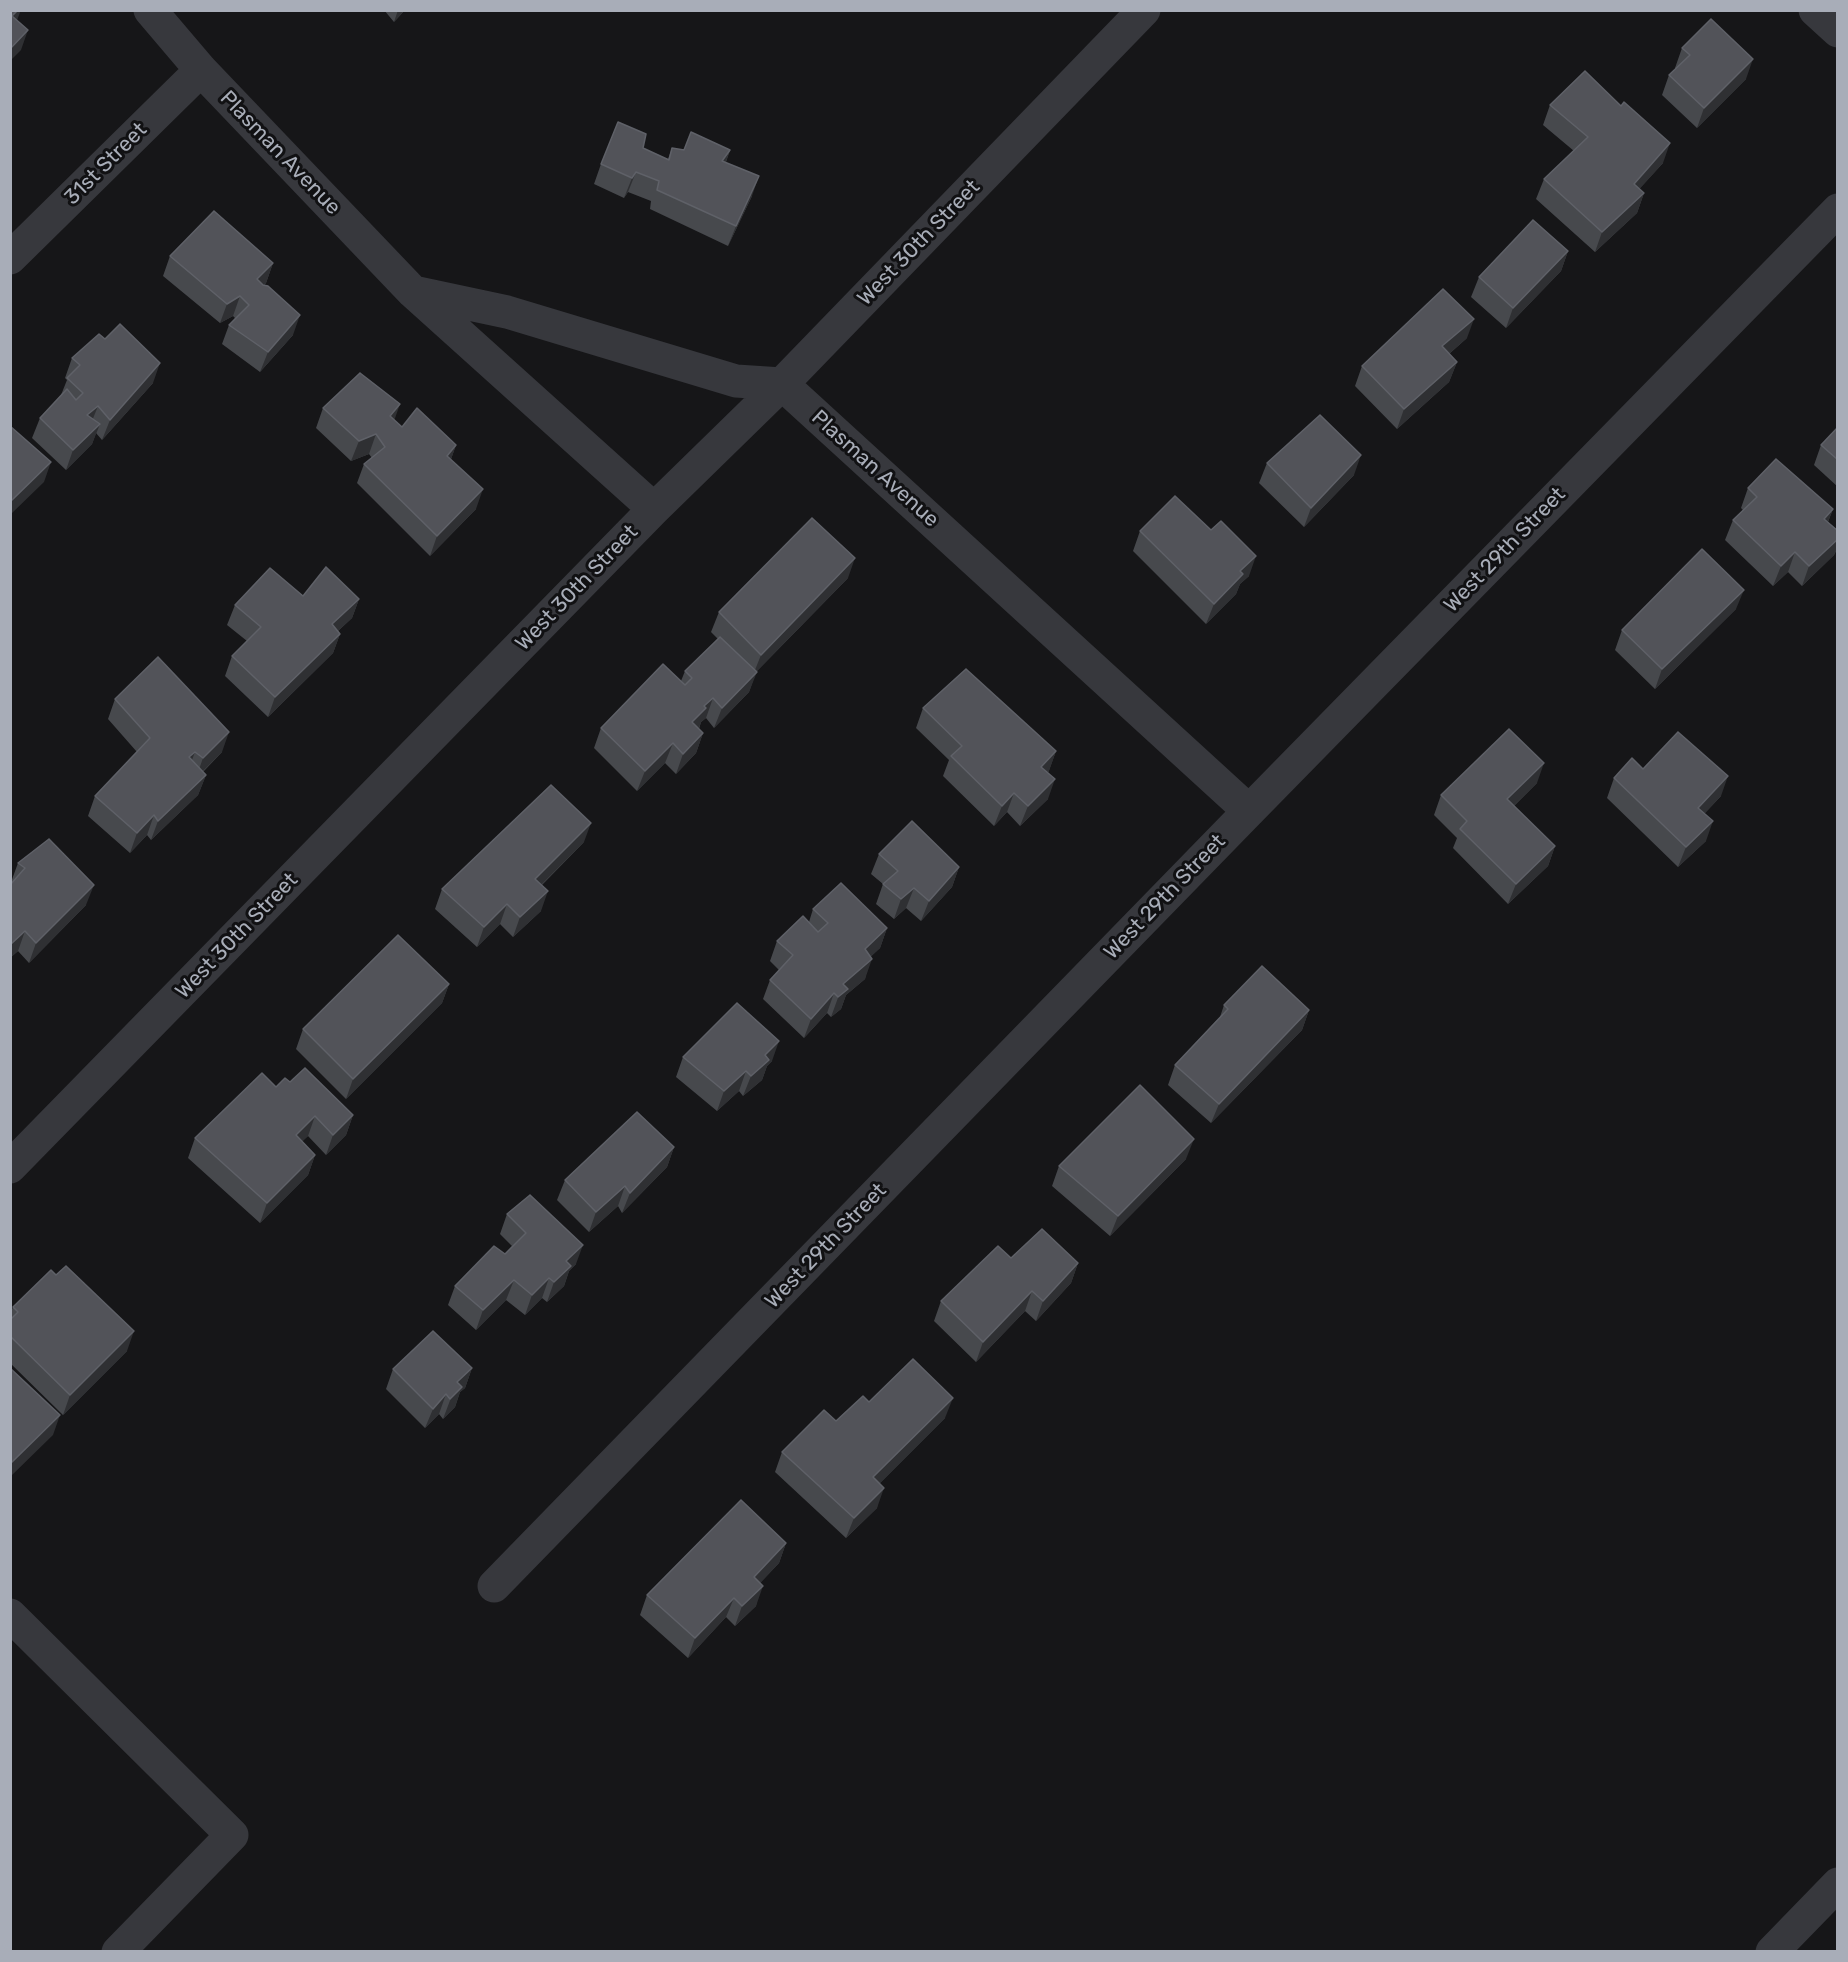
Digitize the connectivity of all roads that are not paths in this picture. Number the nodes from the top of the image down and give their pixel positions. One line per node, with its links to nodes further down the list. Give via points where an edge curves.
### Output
1 (150, 10): 5 (street, Plasman Avenue)
2 (1144, 10): 9 (street, West 30th Street)
3 (1815, 10): 4 (street)
4 (1838, 32)
5 (201, 70): 7 (street, 31st Street); 8 (street, Plasman Avenue)
6 (1838, 210): 11 (street, West 29th Street)
7 (10, 258)
8 (413, 292): 9 (street, via 507,312 736,381); 10 (street, Plasman Avenue)
9 (782, 384): 10 (street, West 30th Street); 11 (street, Plasman Avenue)
10 (654, 509): 12 (street, West 30th Street)
11 (1249, 811): 13 (street, West 29th Street)
12 (10, 1167)
13 (494, 1586)
14 (10, 1615): 16 (street, via 232,1835)
15 (1838, 1884): 17 (street)
16 (118, 1952)
17 (1772, 1952)

